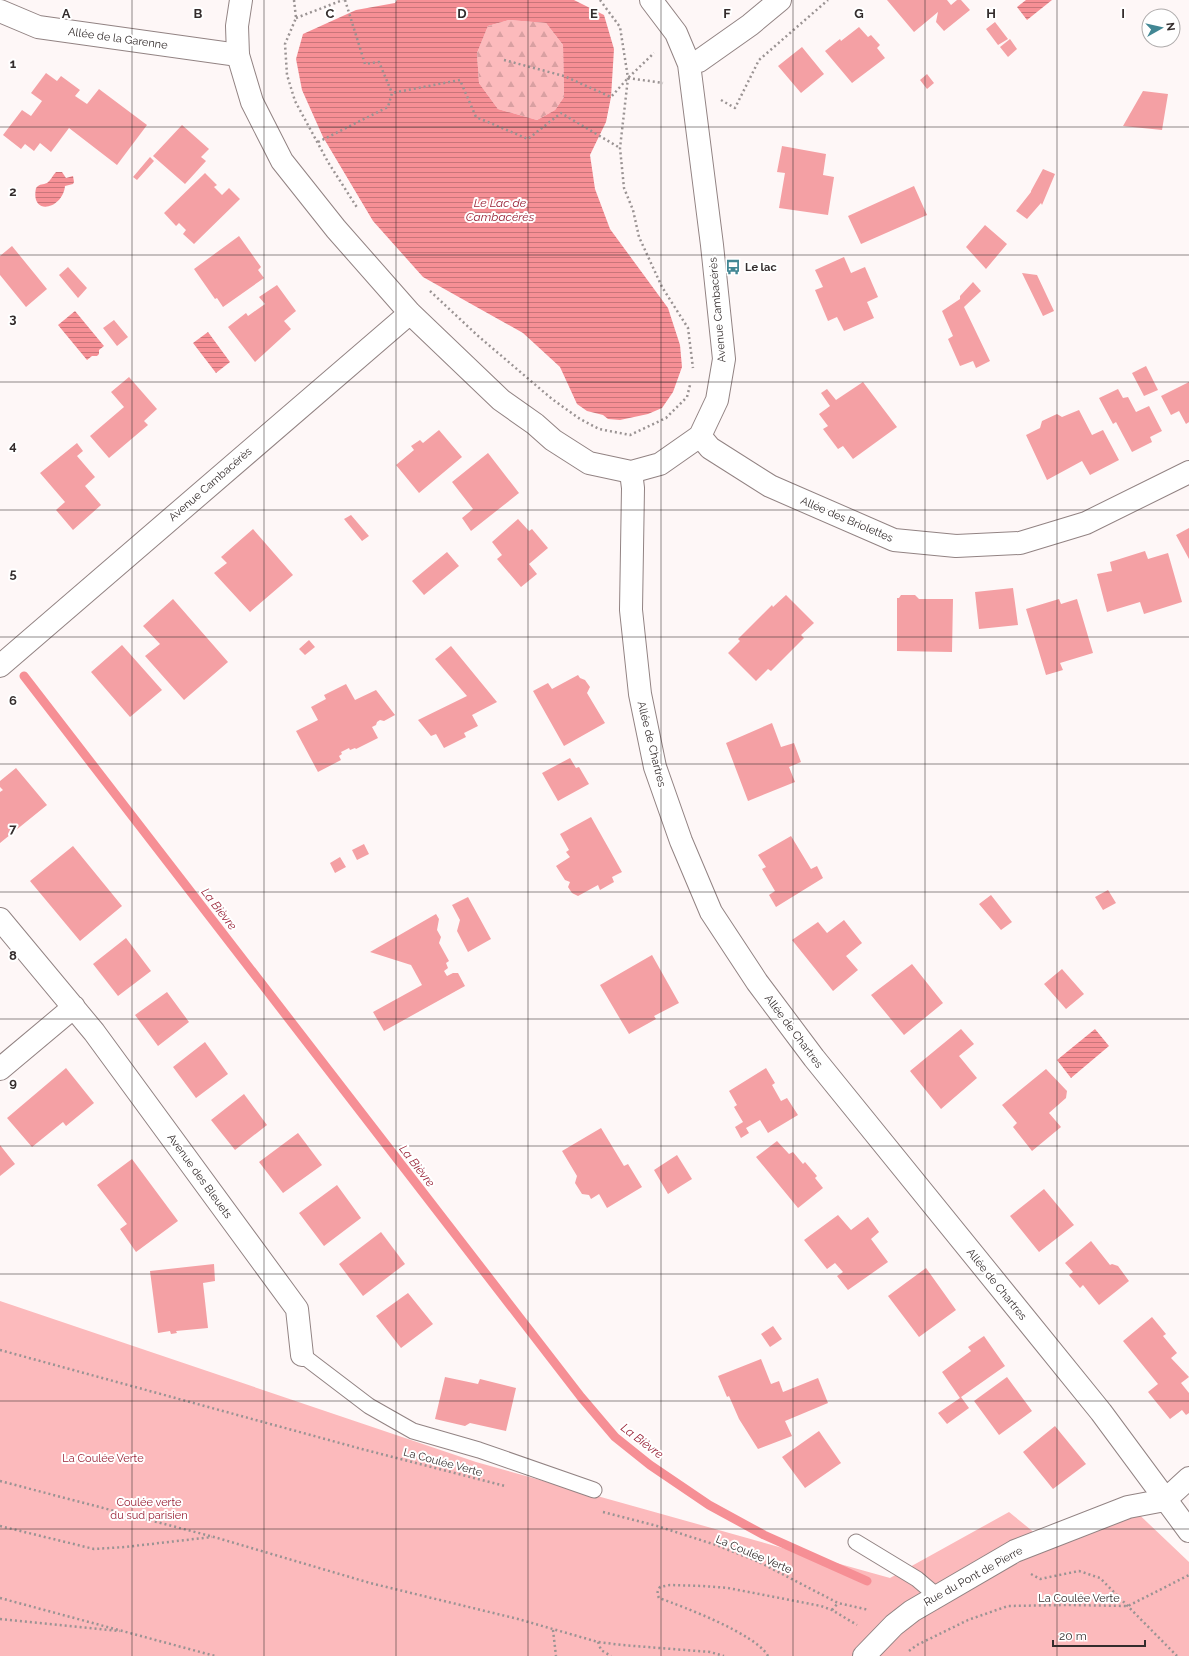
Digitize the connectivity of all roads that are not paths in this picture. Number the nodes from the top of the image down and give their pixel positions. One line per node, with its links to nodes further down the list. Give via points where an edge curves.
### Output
1 (241, 0): 5 (street, Avenue Cambacérès, via 237,26)
2 (651, 0): 6 (street, Avenue Cambacérès, via 676,33)
3 (780, 0): 6 (street, via 750,26 699,61)
4 (0, 11): 5 (street, Allée de la Garenne, via 38,27)
5 (238, 55): 7 (street, Avenue Cambacérès, via 252,102 282,161)
6 (689, 64): 8 (street, Avenue Cambacérès, via 724,358 717,400)
7 (410, 313): 9 (street, Avenue Cambacérès, via 501,400 553,440 589,463); 11 (street, Avenue Cambacérès)
8 (700, 436): 9 (street, Avenue Cambacérès, via 660,464); 10 (street, Allée des Briolettes, via 710,448 770,486 894,540 956,546 1020,543 1050,534 1086,522)
9 (631, 472): 18 (street, Allée de Chartres, via 631,610 640,694 655,767 680,841 711,912 757,982 814,1058 1101,1412)
10 (1189, 472)
11 (6, 661)
12 (0, 919): 13 (street, Avenue des Bleuets)
13 (74, 1008): 14 (street); 15 (street, Avenue des Bleuets, via 297,1309)
14 (0, 1069)
15 (302, 1355): 17 (lane, via 369,1406 413,1431 480,1450)
16 (1189, 1478): 18 (street)
17 (594, 1490)
18 (1165, 1500): 19 (street, Allée de Chartres); 21 (street, Rue du Pont de Pierre, via 1128,1507 1015,1551)
19 (1189, 1531)
20 (856, 1542): 21 (lane, via 917,1579)
21 (937, 1596): 22 (street, Rue du Pont de Pierre, via 894,1625)
22 (864, 1656)

